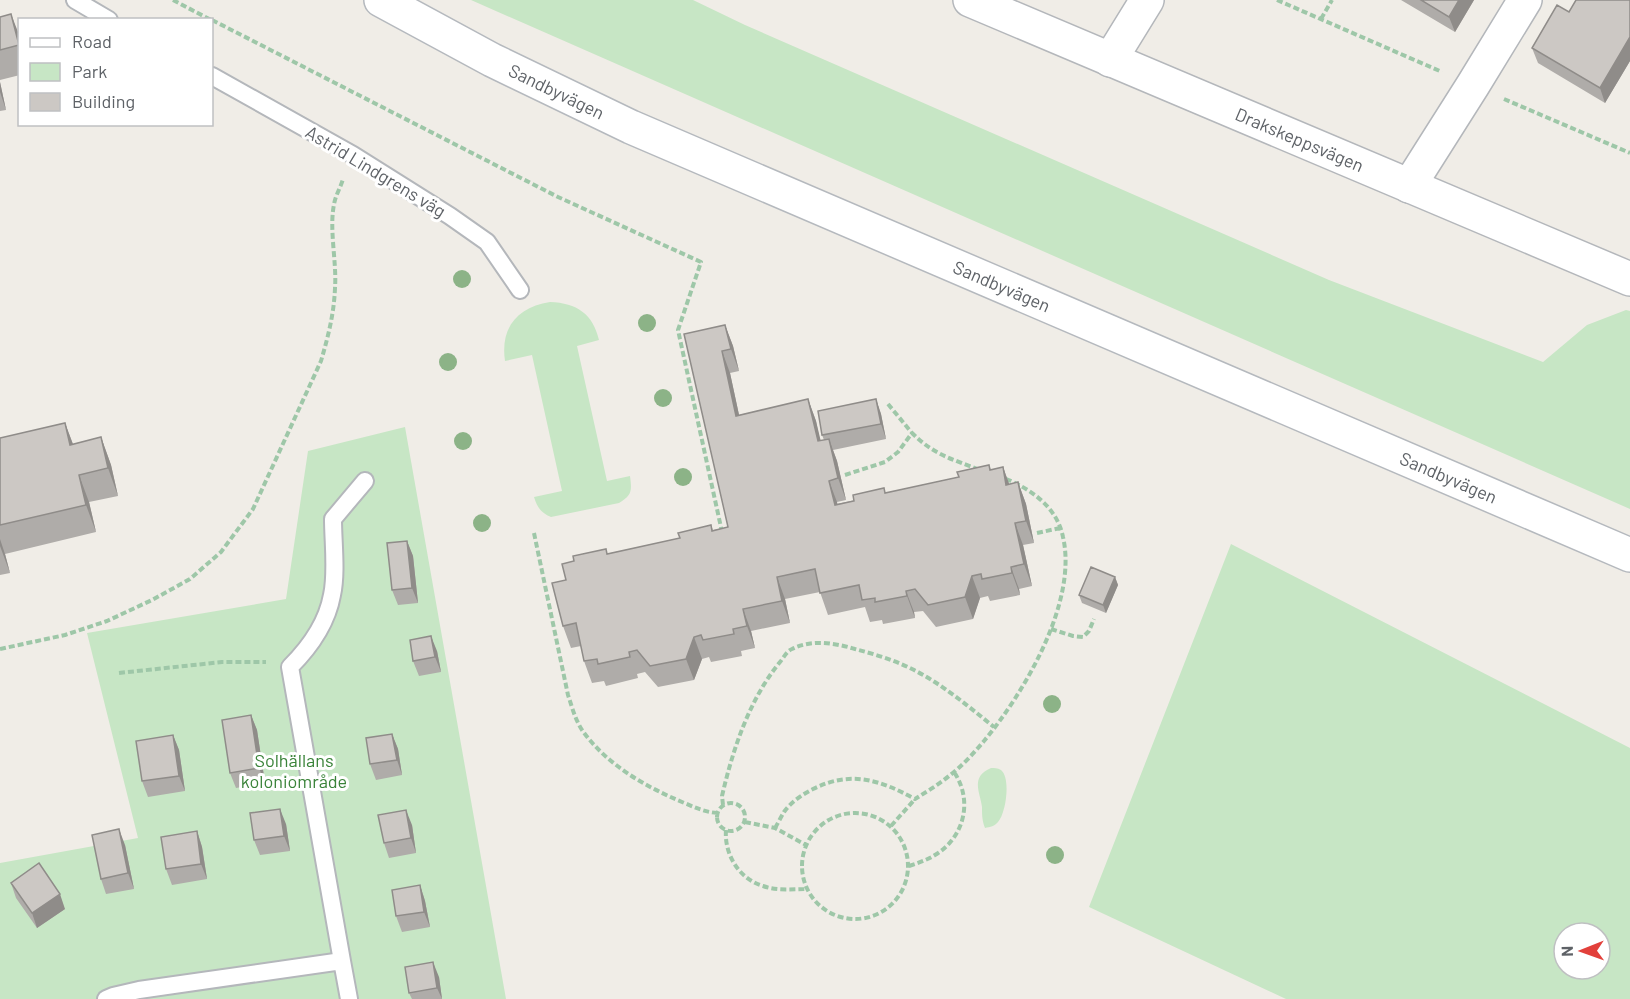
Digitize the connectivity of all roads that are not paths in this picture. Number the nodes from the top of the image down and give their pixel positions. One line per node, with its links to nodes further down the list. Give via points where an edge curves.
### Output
1 (75, 0): 6 (lane)
2 (381, 0): 13 (main road, Sandbyvägen, via 492,60 631,127)
3 (970, 0): 7 (main road, Drakskeppsvägen)
4 (1147, 0): 7 (main road)
5 (1525, 0): 9 (main road)
6 (106, 18)
7 (1110, 60): 9 (main road, Drakskeppsvägen)
8 (213, 77): 11 (lane, Astrid Lindgrens väg, via 353,155 450,216 487,242)
9 (1408, 186): 10 (main road, Drakskeppsvägen)
10 (1630, 279)
11 (520, 290)
12 (366, 481): 14 (lane, via 333,519 333,594 311,644 290,667)
13 (1630, 555)
14 (342, 961): 15 (lane, via 139,990); 16 (lane)
15 (106, 999)
16 (349, 999)

